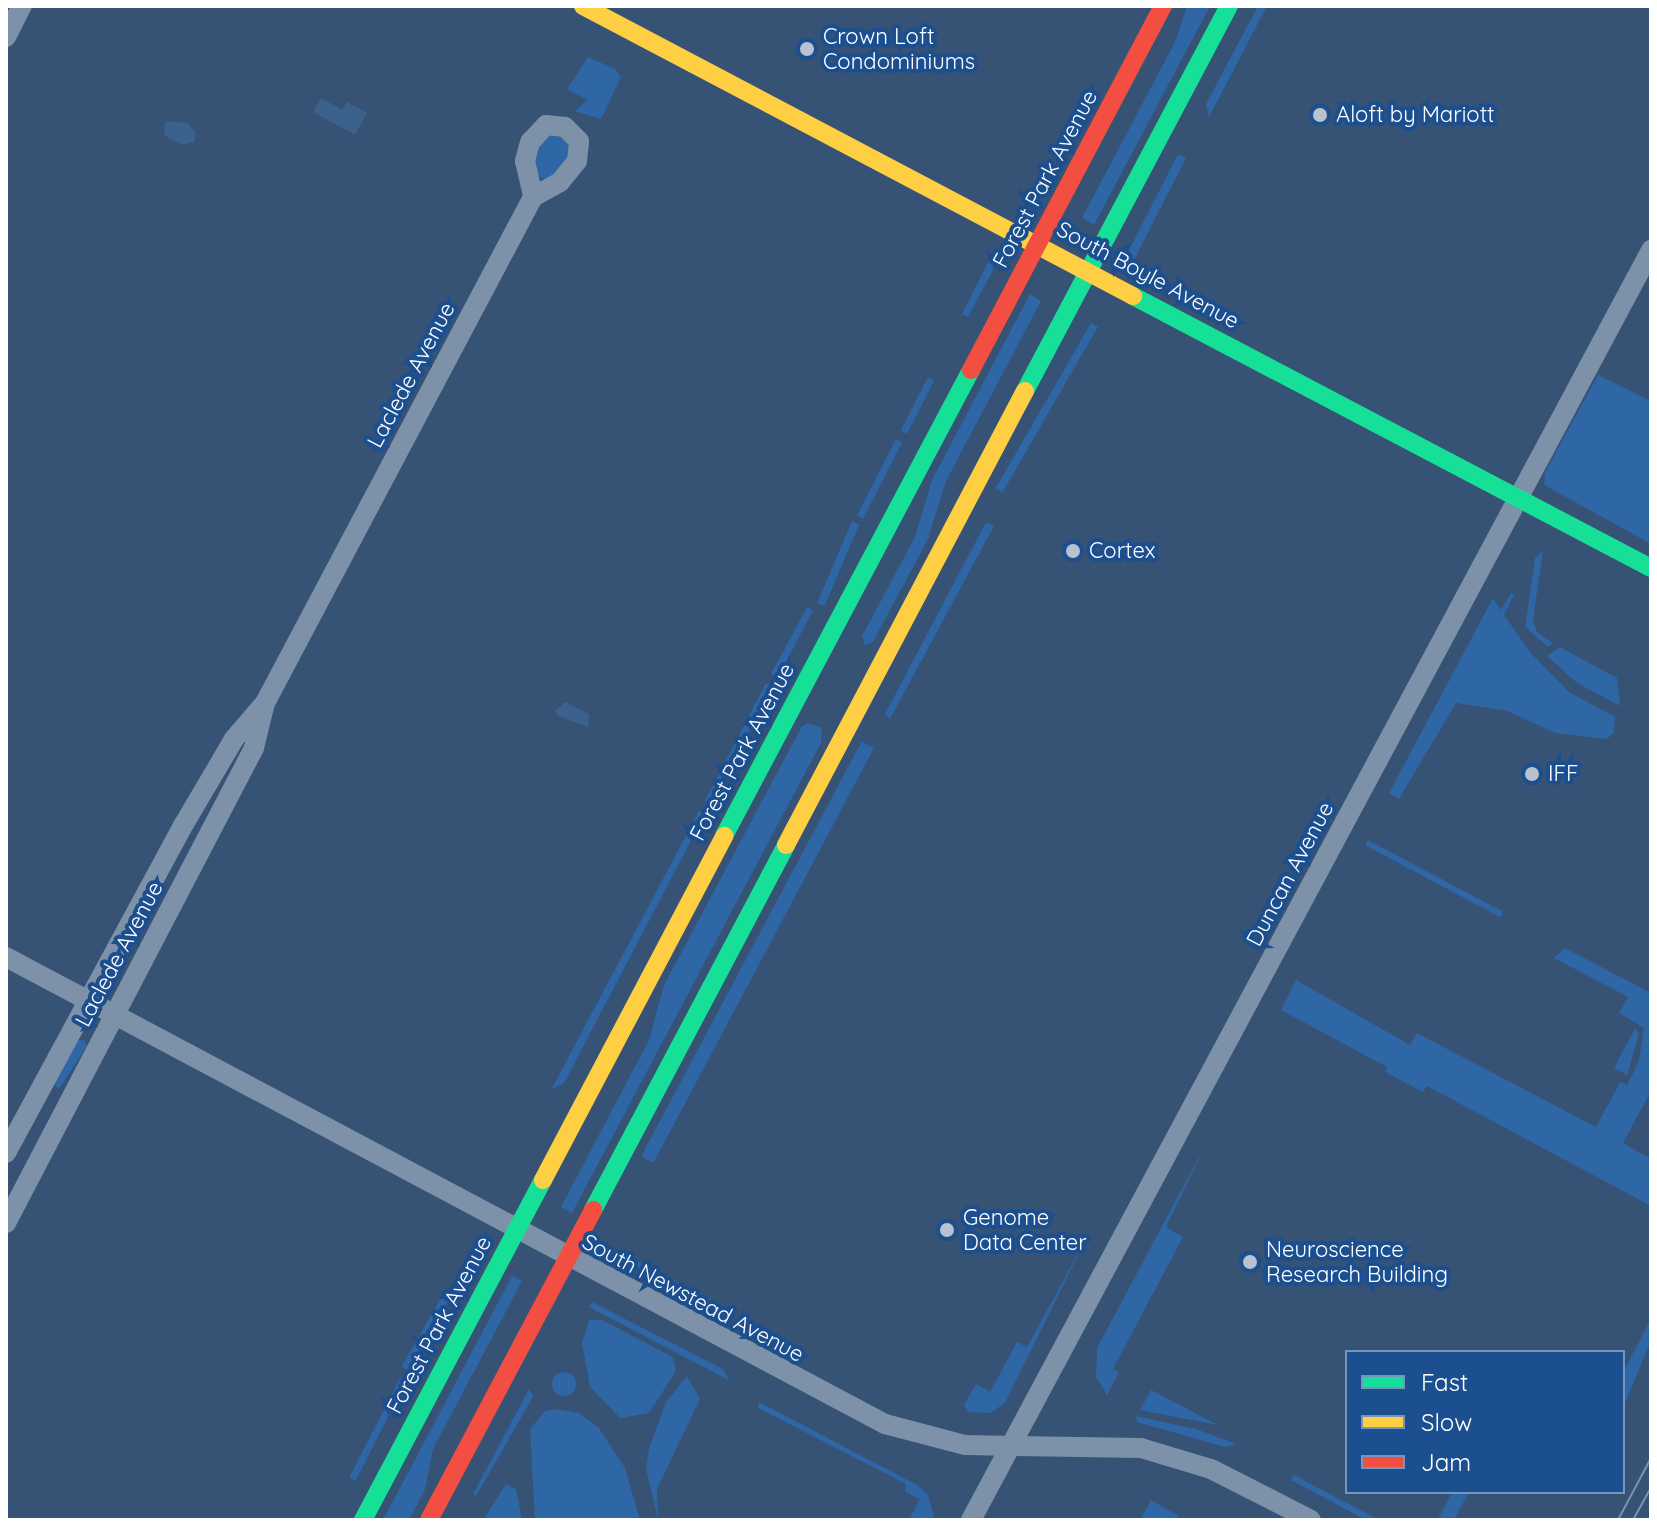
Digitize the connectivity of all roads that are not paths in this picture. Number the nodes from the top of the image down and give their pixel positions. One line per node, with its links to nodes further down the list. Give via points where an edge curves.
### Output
1 (22, 6): 7 (street)
2 (583, 6): 6 (main road, South Boyle Avenue)
3 (631, 6): 6 (street)
4 (1163, 6): 9 (main road, Forest Park Avenue)
5 (1229, 6): 11 (main road)
6 (621, 26): 9 (main road, South Boyle Avenue)
7 (6, 37)
8 (533, 197): 14 (street, Laclede Avenue)
9 (1038, 244): 11 (main road, South Boyle Avenue); 20 (main road, Forest Park Avenue)
10 (1651, 250): 12 (street, Duncan Avenue)
11 (1089, 270): 12 (main road, South Boyle Avenue); 21 (main road)
12 (1519, 498): 13 (main road, South Boyle Avenue); 22 (street, Duncan Avenue)
13 (1651, 568)
14 (265, 703): 16 (street, Laclede Avenue, via 234,739 200,795); 17 (street, Laclede Avenue, via 254,748)
15 (6, 957): 16 (street, South Newstead Avenue)
16 (88, 1000): 17 (street, South Newstead Avenue); 18 (street, Laclede Avenue)
17 (115, 1015): 19 (street, Laclede Avenue); 20 (street, South Newstead Avenue)
18 (6, 1153)
19 (6, 1223)
20 (518, 1226): 21 (street, South Newstead Avenue); 23 (main road, Forest Park Avenue)
21 (568, 1258): 22 (street, South Newstead Avenue, via 885,1424 955,1443); 24 (main road)
22 (1010, 1446): 25 (street, Duncan Avenue); 26 (street, South Newstead Avenue, via 1098,1444 1161,1453 1237,1480)
23 (363, 1520)
24 (429, 1520)
25 (971, 1520)
26 (1311, 1520)

